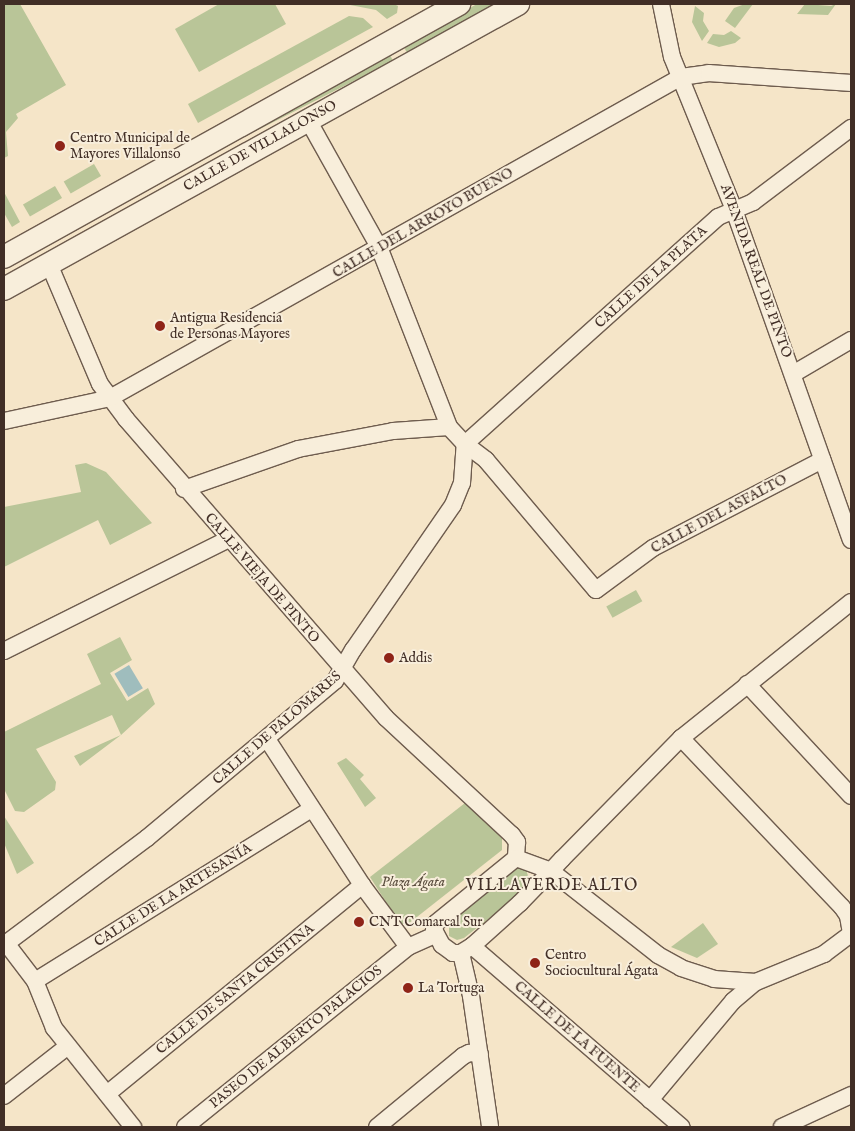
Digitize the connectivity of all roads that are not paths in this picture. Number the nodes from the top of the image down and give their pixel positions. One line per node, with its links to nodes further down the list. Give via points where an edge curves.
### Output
1 (518, 4): 6 (main road, CALLE DE VILLALONSO)
2 (661, 4): 4 (street, AVENIDA REAL DE PINTO, via 672,57)
3 (446, 7): 10 (main road, CALLE DE VILLALONSO)
4 (681, 77): 5 (street, CALLE DEL ARROYO BUENO, via 709,73); 8 (street, AVENIDA REAL DE PINTO); 9 (street, CALLE DEL ARROYO BUENO)
5 (851, 84)
6 (308, 120): 9 (street); 11 (main road, CALLE DE VILLALONSO)
7 (850, 132): 8 (street, CALLE DE LA PLATA, via 753,202)
8 (734, 210): 14 (street, AVENIDA REAL DE PINTO); 18 (street, CALLE DE LA PLATA, via 718,217)
9 (379, 247): 15 (street, CALLE DEL ARROYO BUENO); 17 (street)
10 (4, 257)
11 (49, 264): 12 (main road, CALLE DE VILLALONSO); 15 (street, CALLE VIEJA DE PINTO, via 100,384)
12 (4, 290)
13 (851, 340): 14 (street)
14 (793, 374): 19 (street, AVENIDA REAL DE PINTO)
15 (110, 398): 16 (street, CALLE DEL ARROYO BUENO); 20 (street, CALLE VIEJA DE PINTO)
16 (4, 421)
17 (449, 427): 18 (street); 20 (street, via 394,431 298,449)
18 (465, 444): 19 (street, CALLE DEL ASFALTO, via 486,460 596,590 653,548); 25 (street, CALLE DE PALOMARES, via 462,483 453,505 353,650)
19 (822, 460): 22 (street, AVENIDA REAL DE PINTO)
20 (184, 489): 21 (street, CALLE VIEJA DE PINTO)
21 (230, 539): 24 (street); 25 (street, CALLE VIEJA DE PINTO)
22 (851, 540)
23 (851, 602): 26 (street)
24 (4, 651)
25 (344, 670): 28 (street, CALLE DE PALOMARES); 31 (street, CALLE VIEJA DE PINTO, via 386,718 512,835 517,842)
26 (747, 684): 27 (street); 29 (street)
27 (681, 738): 32 (street); 34 (street)
28 (267, 739): 30 (street); 37 (street, CALLE DE PALOMARES, via 147,838)
29 (851, 796)
30 (311, 809): 33 (street); 40 (street, CALLE DE LA ARTESANÍA)
31 (516, 858): 32 (street); 36 (street, via 436,923)
32 (551, 871): 39 (street); 41 (street, via 625,931 680,968 721,980)
33 (362, 885): 38 (street); 44 (street, CALLE DE SANTA CRISTINA)
34 (850, 914): 35 (street)
35 (851, 934): 41 (street, via 824,954)
36 (436, 935): 38 (street, PASEO DE ALBERTO PALACIOS); 39 (street, CALLE DE LA FUENTE, via 452,952)
37 (5, 944): 40 (street)
38 (408, 947): 49 (street, PASEO DE ALBERTO PALACIOS)
39 (466, 949): 43 (street); 47 (street, CALLE DE LA FUENTE)
40 (35, 981): 42 (street, via 54,1028)
41 (756, 982): 47 (street, via 733,1001)
42 (68, 1046): 44 (street); 46 (street)
43 (480, 1054): 50 (street, via 463,1056); 51 (street)
44 (107, 1094): 48 (street)
45 (851, 1095): 53 (street)
46 (4, 1096)
47 (650, 1100): 52 (street, CALLE DE LA FUENTE)
48 (133, 1127)
49 (185, 1127)
50 (377, 1127)
51 (490, 1127)
52 (682, 1127)
53 (782, 1127)

